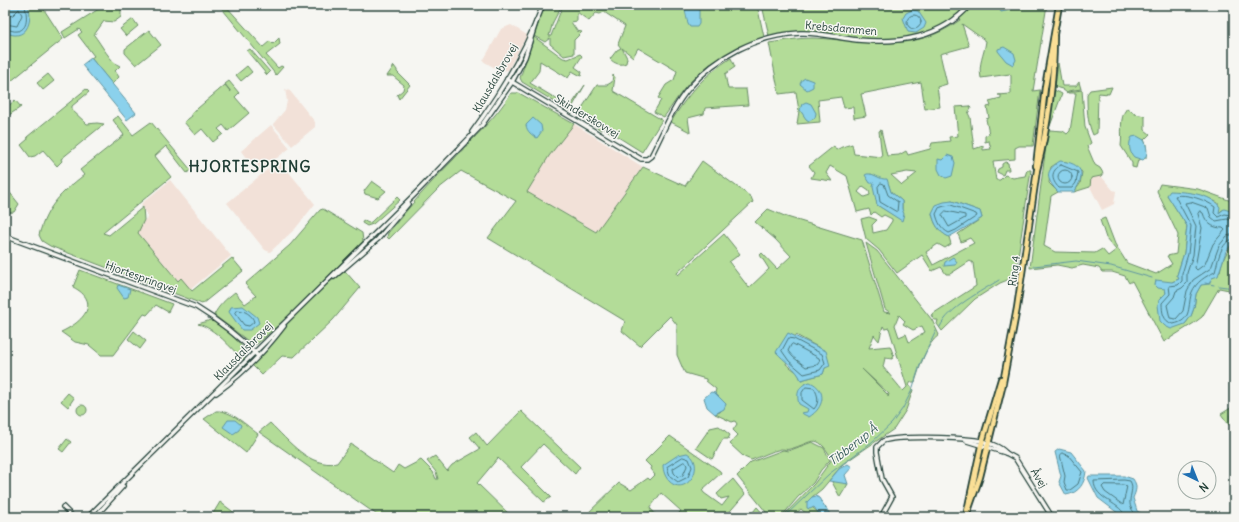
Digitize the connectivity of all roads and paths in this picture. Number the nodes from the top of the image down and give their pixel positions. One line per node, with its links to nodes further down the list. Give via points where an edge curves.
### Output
1 (543, 5): 4 (street, Klausdalsbrovej)
2 (970, 5): 8 (street, Krebsdammen, via 944,28 917,38 863,40 800,33 745,46 717,62 689,88 672,112)
3 (1059, 5): 15 (main road, Ring 4, via 1041,154)
4 (536, 22): 5 (street, Klausdalsbrovej); 6 (street, Klausdalsbrovej, via 526,57)
5 (507, 79): 6 (street, Skinderskovvej); 7 (street, Klausdalsbrovej, via 484,117)
6 (512, 82): 7 (street, Klausdalsbrovej, via 492,114); 8 (street, Skinderskovvej, via 641,159 649,158)
7 (465, 141): 9 (street, Klausdalsbrovej)
8 (655, 148)
9 (414, 195): 11 (street, Klausdalsbrovej); 11 (street, Klausdalsbrovej, via 378,239)
10 (5, 236): 13 (street, Hjortespringvej, via 196,307 212,316)
11 (324, 284): 12 (street, Klausdalsbrovej)
12 (289, 319): 13 (street, Klausdalsbrovej); 14 (street, Klausdalsbrovej)
13 (254, 352): 14 (street, Hjortespringvej); 16 (street, Klausdalsbrovej)
14 (258, 356): 16 (street, Klausdalsbrovej, via 230,384)
15 (1004, 373): 17 (main road, Ring 4); 18 (main road, Ring 4)
16 (210, 397): 19 (street, Klausdalsbrovej)
17 (982, 444): 18 (street, Åvej); 26 (street, Åvej, via 964,440 921,438 887,440 879,444 877,452 882,479 892,497); 27 (main road, Ring 4)
18 (988, 446): 27 (main road, Ring 4); 28 (street, Åvej, via 1018,461)
19 (141, 465): 24 (street, Klausdalsbrovej); 25 (street, Klausdalsbrovej)
20 (63, 507): 21 (street)
21 (67, 511): 22 (street); 23 (street)
22 (70, 517)
23 (73, 517)
24 (88, 517)
25 (95, 517)
26 (881, 517)
27 (966, 517)
28 (1052, 517)

